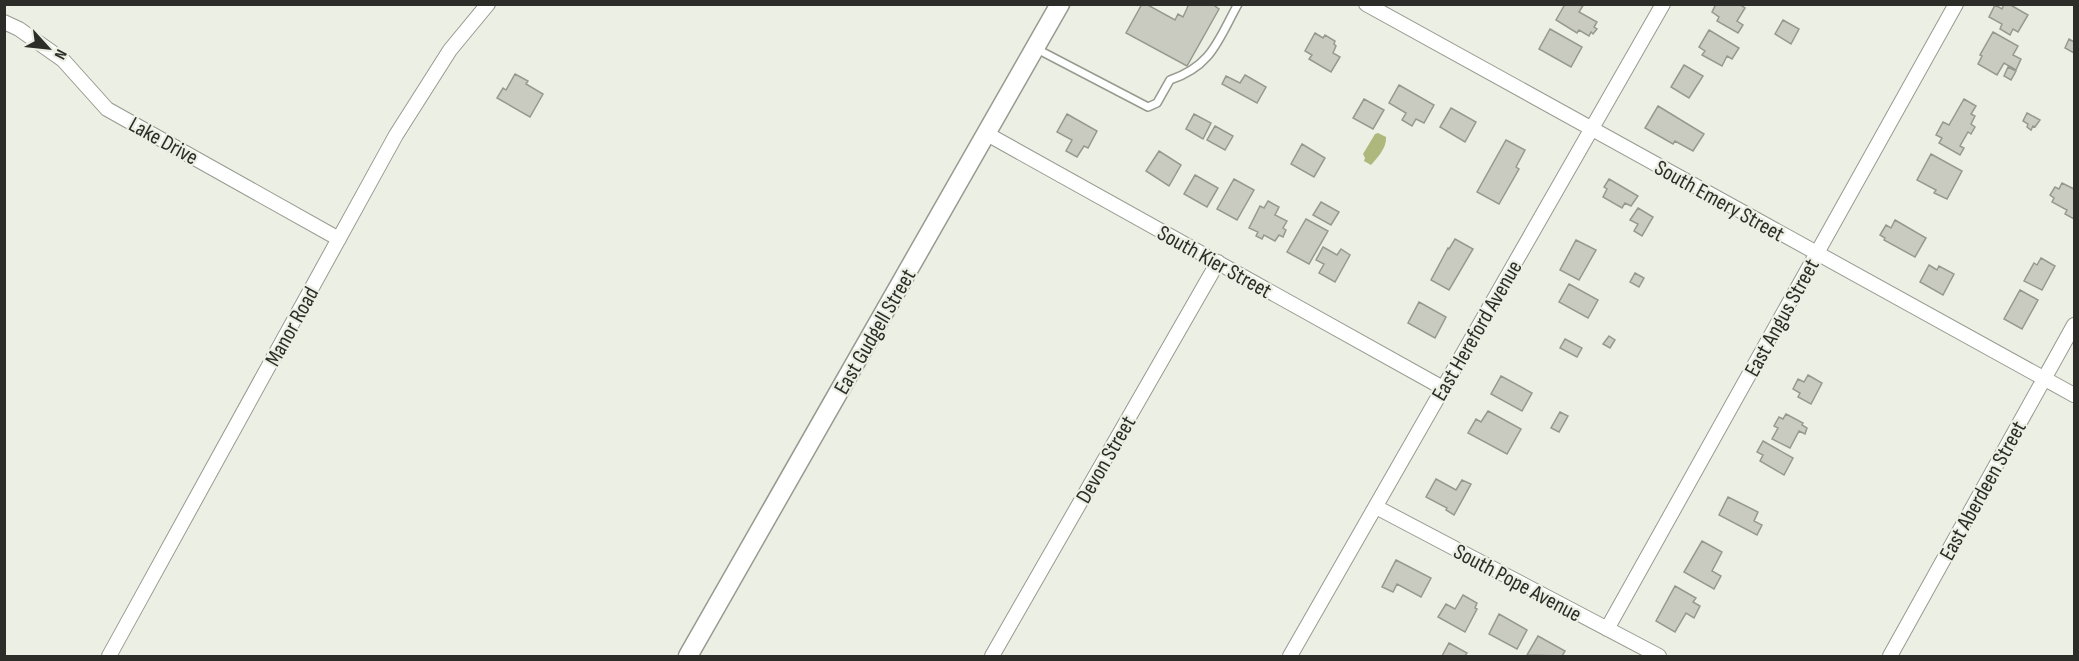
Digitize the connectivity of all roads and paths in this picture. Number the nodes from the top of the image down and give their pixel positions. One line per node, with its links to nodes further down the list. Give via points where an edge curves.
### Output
1 (488, 4): 11 (street, Manor Road, via 450,50 420,97)
2 (1060, 4): 8 (street, East Gudgell Street)
3 (1238, 4): 8 (lane, via 1209,57 1186,75 1170,80 1157,103 1148,107)
4 (1663, 4): 9 (street, East Hereford Avenue)
5 (1956, 4): 12 (street, East Angus Street)
6 (1372, 6): 9 (street, South Emery Street)
7 (4, 22): 11 (street, Lake Drive, via 63,60 107,109)
8 (1035, 48): 10 (street, East Gudgell Street)
9 (1592, 129): 12 (street, South Emery Street); 16 (street, East Hereford Avenue)
10 (987, 134): 13 (street, South Kier Street); 21 (street, East Gudgell Street)
11 (339, 239): 20 (street, Manor Road)
12 (1816, 253): 15 (street, South Emery Street); 19 (street, East Angus Street)
13 (1218, 262): 16 (street, South Kier Street); 22 (street, Devon Street)
14 (2074, 325): 15 (street, East Aberdeen Street)
15 (2044, 378): 17 (street, South Emery Street); 25 (street, East Aberdeen Street)
16 (1443, 388): 18 (street, East Hereford Avenue)
17 (2074, 395)
18 (1376, 507): 19 (street, South Pope Avenue); 23 (street, East Hereford Avenue)
19 (1607, 629): 24 (street, South Pope Avenue)
20 (110, 657)
21 (688, 657)
22 (992, 657)
23 (1290, 657)
24 (1659, 657)
25 (1890, 657)

